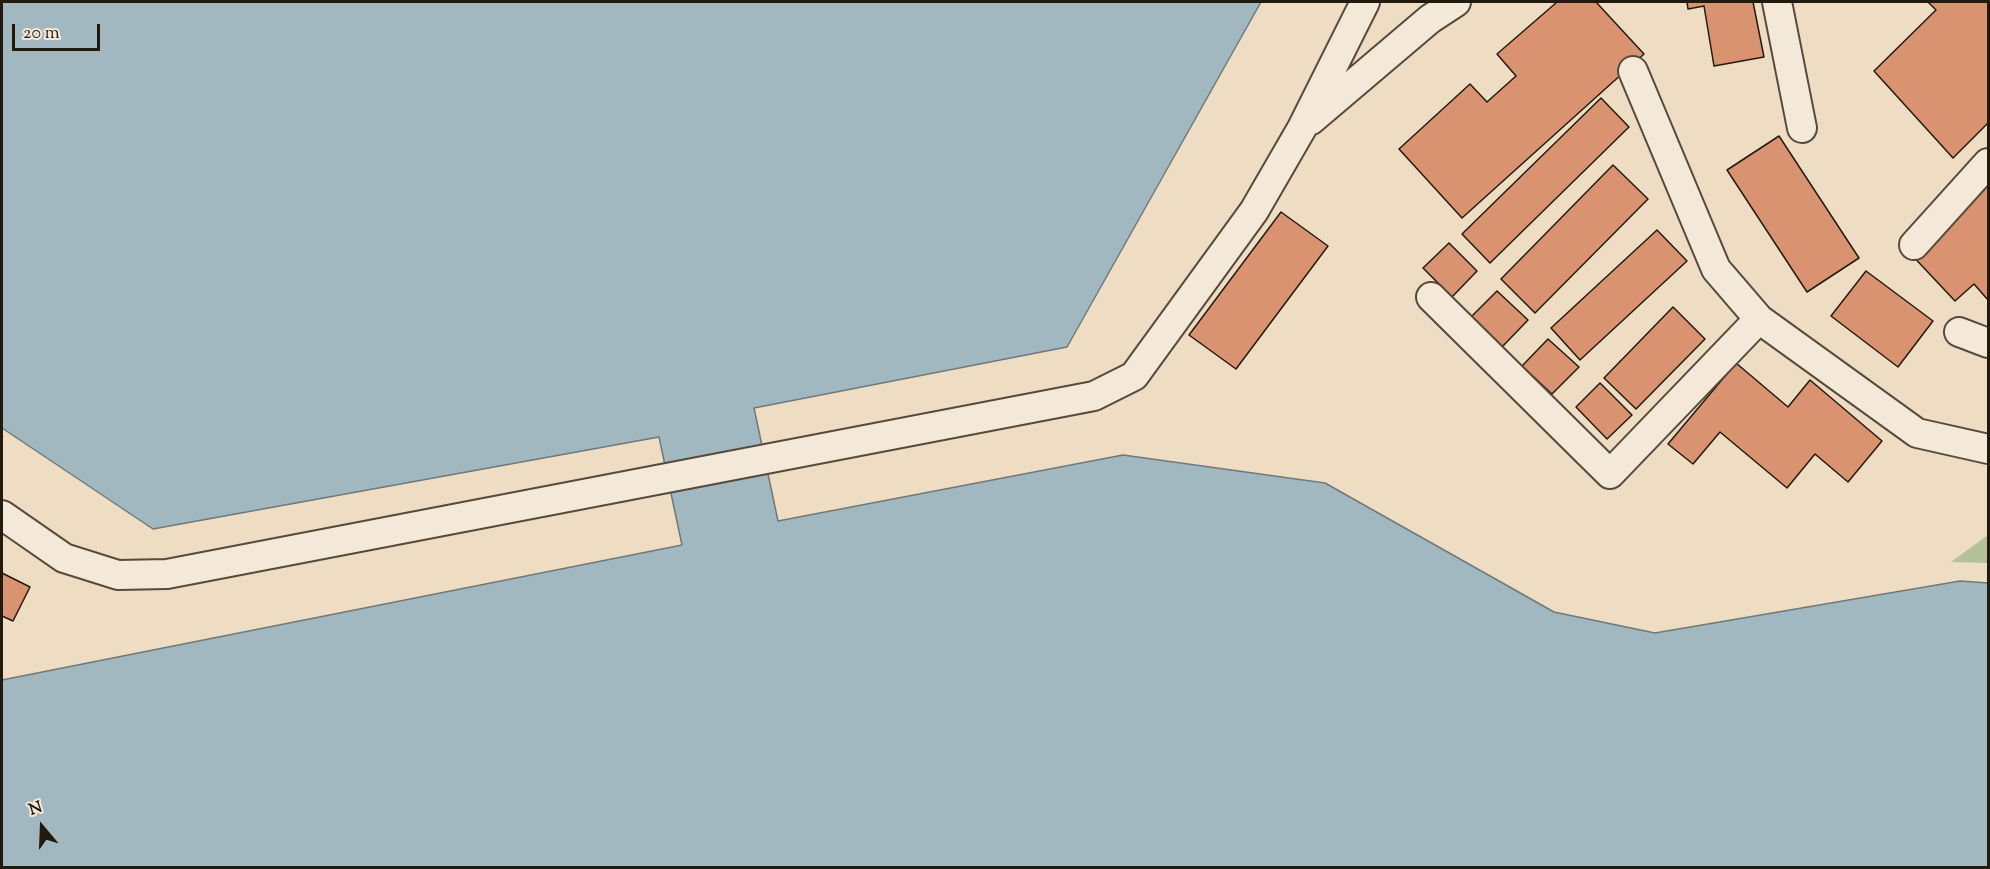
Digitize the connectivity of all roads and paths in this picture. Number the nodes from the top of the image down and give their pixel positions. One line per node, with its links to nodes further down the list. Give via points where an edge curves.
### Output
1 (1365, 2): 5 (street)
2 (1456, 2): 5 (street, via 1430,19)
3 (1777, 2): 6 (street)
4 (1633, 71): 10 (street, via 1716,269)
5 (1302, 128): 14 (street, via 1254,211 1134,376 1094,396 167,574 118,575 64,558)
6 (1802, 128)
7 (1989, 163): 8 (street)
8 (1914, 245)
9 (1431, 297): 10 (street, via 1610,474)
10 (1759, 319): 13 (street, via 1917,433)
11 (1959, 332): 12 (street)
12 (1989, 343)
13 (1989, 449)
14 (2, 515)

